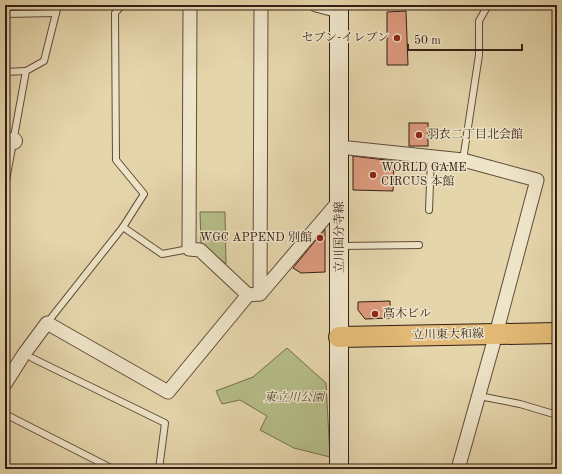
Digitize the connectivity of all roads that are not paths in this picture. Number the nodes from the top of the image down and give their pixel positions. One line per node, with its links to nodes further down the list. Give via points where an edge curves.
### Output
1 (58, 5): 8 (lane)
2 (122, 5): 19 (lane, via 115,13 116,160 144,194)
3 (190, 5): 22 (street)
4 (261, 5): 23 (street)
5 (316, 5): 7 (street)
6 (488, 5): 15 (lane, via 479,21 480,55)
7 (339, 8): 13 (main road, 立川国分寺線)
8 (56, 13): 9 (lane); 11 (lane, via 44,60)
9 (5, 14)
10 (5, 72): 11 (lane)
11 (26, 72): 12 (lane)
12 (9, 141): 16 (lane)
13 (339, 147): 14 (street); 17 (main road, 立川国分寺線)
14 (432, 157): 15 (street); 18 (lane)
15 (464, 160): 26 (street, via 538,180)
16 (5, 186)
17 (340, 200): 21 (main road, 立川国分寺線); 23 (street)
18 (429, 210)
19 (123, 227): 22 (lane, via 162,254); 24 (lane)
20 (419, 245): 21 (lane)
21 (340, 246): 27 (main road, 立川国分寺線)
22 (189, 248): 23 (street, via 200,250)
23 (254, 295): 24 (street, via 168,392)
24 (47, 324): 29 (street)
25 (557, 333): 26 (main road, 立川東大和線)
26 (496, 334): 27 (main road, 立川東大和線); 30 (street)
27 (339, 337): 35 (main road, 立川国分寺線)
28 (32, 358): 34 (lane, via 165,422)
29 (5, 384)
30 (479, 396): 32 (lane, via 520,404); 36 (street)
31 (5, 414): 33 (lane)
32 (557, 416)
33 (113, 469)
34 (159, 469)
35 (339, 469)
36 (458, 469)

